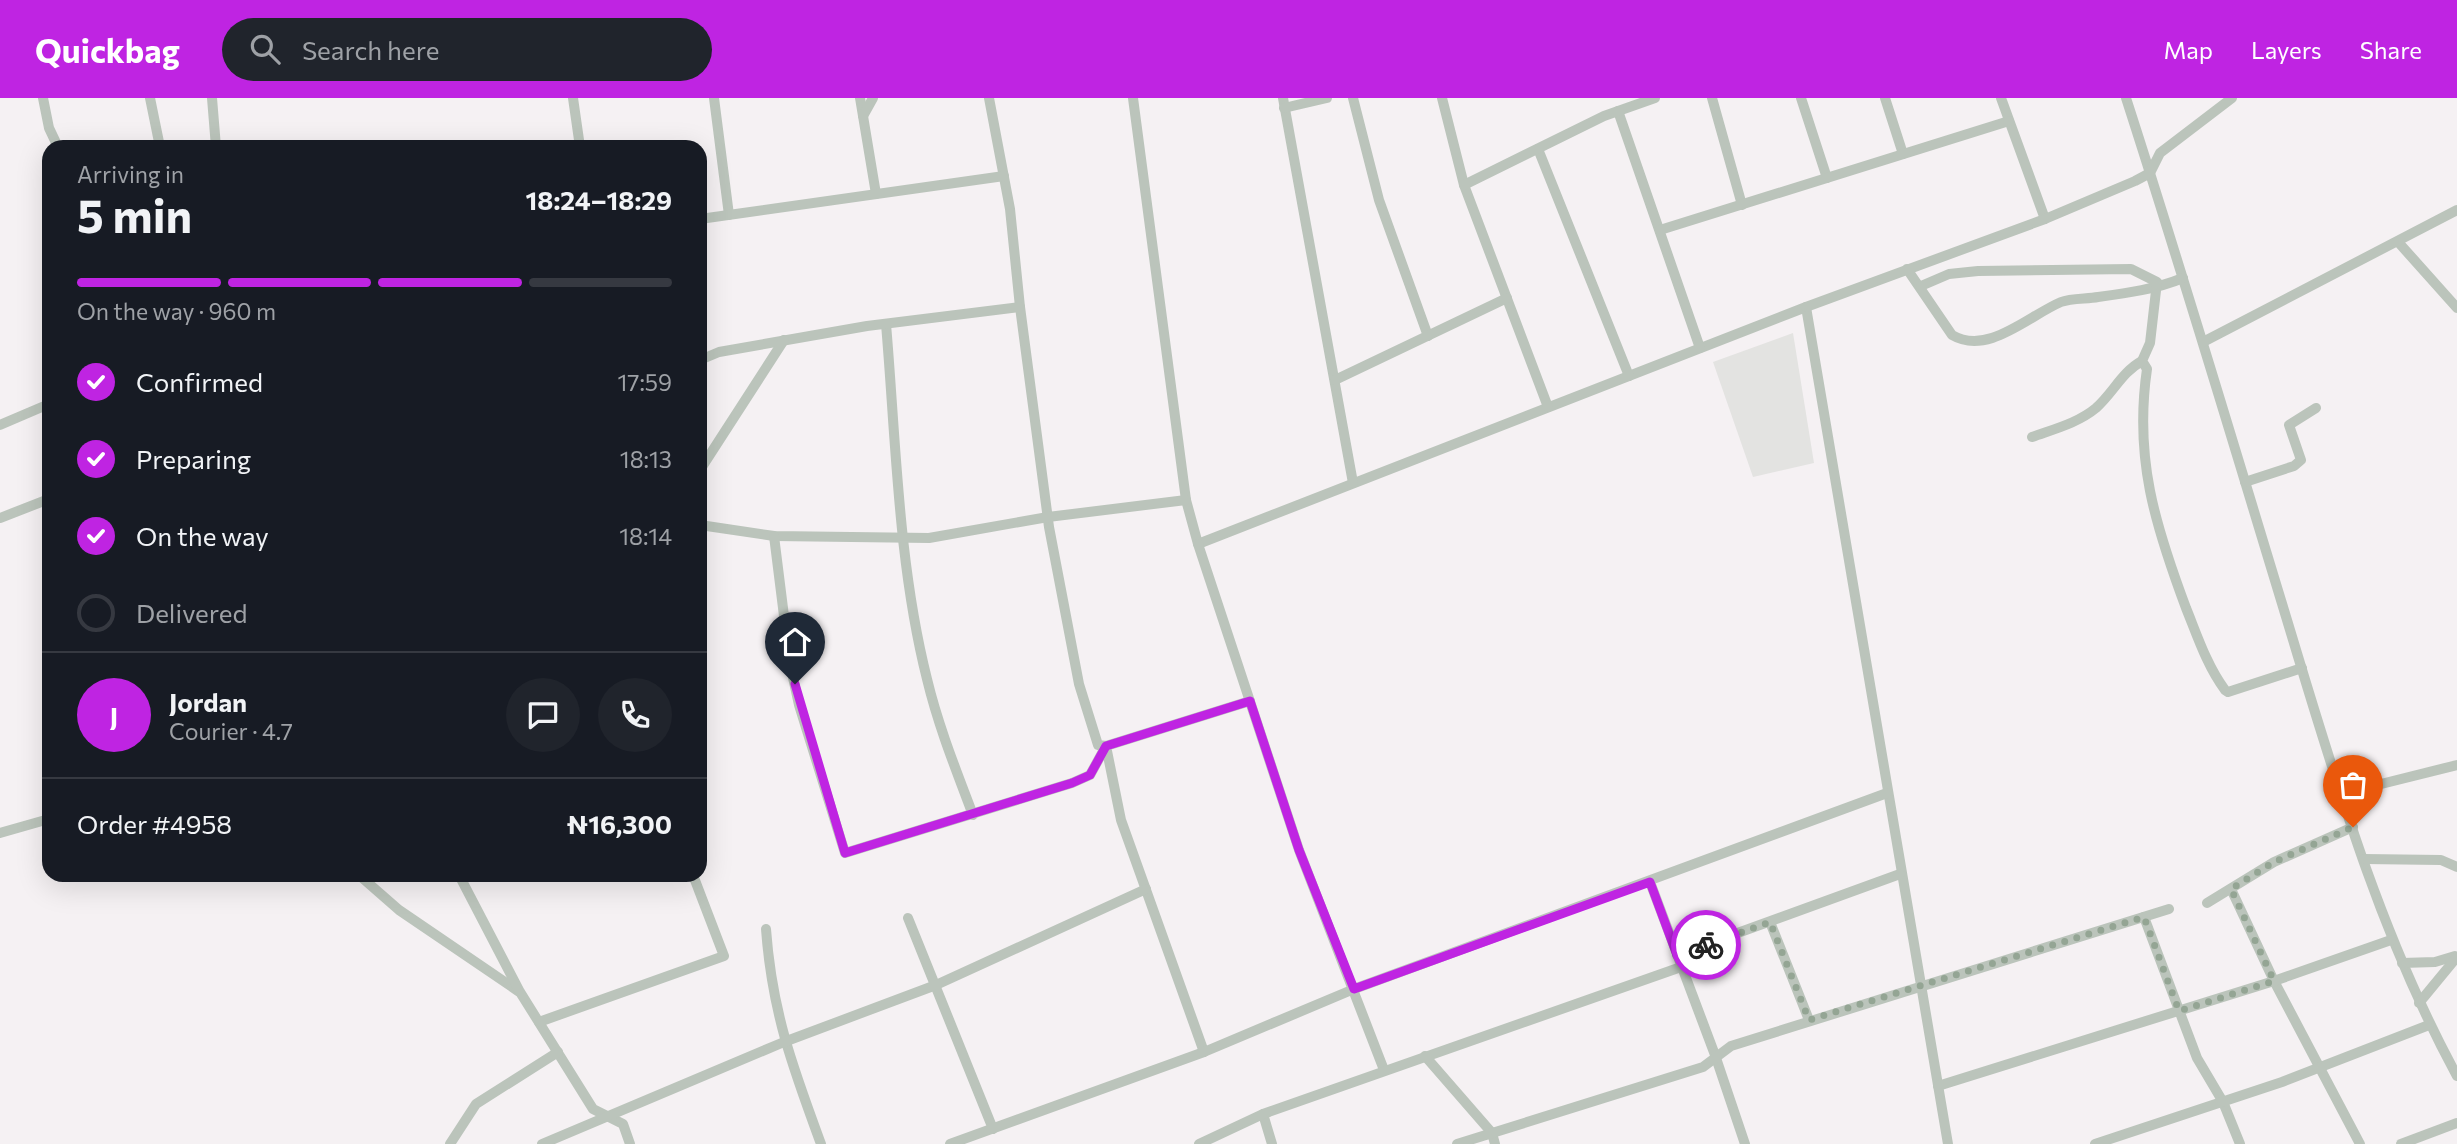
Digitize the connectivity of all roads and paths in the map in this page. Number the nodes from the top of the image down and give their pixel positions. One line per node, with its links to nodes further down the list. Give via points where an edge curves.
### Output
1 (43, 98): 24 (street)
2 (150, 98): 25 (street)
3 (212, 98): 26 (street)
4 (573, 98): 27 (street)
5 (714, 98): 37 (street)
6 (860, 98): 22 (street)
7 (873, 98): 22 (street)
8 (989, 98): 31 (street)
9 (1133, 98): 67 (street)
10 (1327, 98): 20 (street)
11 (1353, 98): 51 (street, via 1380,200)
12 (1442, 98): 33 (street)
13 (1655, 98): 21 (street)
14 (1712, 98): 35 (street)
15 (1801, 98): 32 (street)
16 (1885, 98): 29 (street)
17 (2001, 98): 23 (street)
18 (2126, 98): 30 (street)
19 (2232, 98): 30 (street, via 2160,153)
20 (1284, 103): 58 (street)
21 (1618, 111): 28 (street); 40 (street)
22 (863, 116): 34 (street)
23 (2009, 121): 29 (street); 39 (street)
24 (55, 140)
25 (159, 140)
26 (215, 140)
27 (579, 140)
28 (1538, 149): 33 (street); 57 (street)
29 (1903, 154): 32 (street)
30 (2150, 173): 39 (street); 43 (street)
31 (1004, 176): 34 (street); 47 (street)
32 (1827, 178): 35 (street)
33 (1464, 185): 46 (street)
34 (876, 194): 37 (street)
35 (1742, 205): 40 (street)
36 (2457, 210): 41 (street)
37 (729, 215): 38 (street)
38 (707, 218)
39 (2045, 219): 42 (street)
40 (1660, 230): 54 (street)
41 (2399, 243): 49 (street); 53 (street)
42 (1907, 269): 44 (street); 48 (street)
43 (2183, 278): 45 (street); 53 (street)
44 (1921, 286): 45 (street, via 1949,274 1978,271 2131,269 2150,276); 45 (street, via 1952,335 1975,343 2063,301)
45 (2158, 288): 56 (street, via 2150,343)
46 (1507, 298): 51 (street); 60 (street)
47 (1020, 307): 50 (street); 69 (street)
48 (1806, 307): 54 (street); 79 (street)
49 (2457, 308)
50 (886, 324): 52 (street); 73 (street)
51 (1428, 335): 58 (street)
52 (785, 340): 55 (street); 64 (street)
53 (2203, 342): 65 (street)
54 (1700, 348): 57 (street)
55 (707, 357)
56 (2142, 361): 63 (street, via 2081,419); 75 (street, via 2147,369 2141,408 2147,483 2162,544 2222,687 2228,692)
57 (1629, 376): 60 (street)
58 (1335, 380): 66 (street)
59 (42, 407): 62 (street)
60 (1548, 407): 66 (street)
61 (2316, 408): 65 (street, via 2289,425 2301,460 2294,467)
62 (0, 425)
63 (2032, 437)
64 (707, 459)
65 (2245, 482): 75 (street)
66 (1353, 483): 74 (street)
67 (1186, 500): 69 (street); 74 (street)
68 (42, 502): 70 (street)
69 (1048, 517): 73 (street, via 929,538); 77 (street, via 1079,684 1098,745)
70 (0, 518)
71 (707, 526): 72 (street)
72 (775, 536): 73 (street); 81 (street, via 797,695 842,851)
73 (904, 538): 81 (street, via 927,679)
74 (1198, 544): 76 (street)
75 (2302, 668): 80 (street)
76 (1250, 701): 77 (street); 107 (street, via 1299,850)
77 (1106, 746): 81 (street, via 1090,775); 92 (street, via 1121,820)
78 (2457, 765): 80 (street)
79 (1887, 793): 87 (street); 91 (street)
80 (2341, 794): 83 (street)
81 (973, 815)
82 (42, 821): 84 (street)
83 (2353, 827): 85 (street); 93 (street, via 2274,862)
84 (0, 833)
85 (2364, 859): 86 (street, via 2441,860); 100 (street)
86 (2457, 867)
87 (1900, 873): 98 (street); 106 (street)
88 (367, 882): 108 (street, via 399,910)
89 (463, 882): 108 (street)
90 (696, 882): 112 (street, via 724,956)
91 (1650, 882): 102 (street); 107 (street)
92 (1146, 889): 105 (street); 116 (street)
93 (2231, 889): 94 (street); 104 (street)
94 (2207, 903)
95 (2169, 909): 96 (street)
96 (2144, 917): 106 (street); 110 (street)
97 (908, 918): 105 (street)
98 (1770, 922): 102 (street); 111 (street)
99 (766, 929): 114 (street, via 769,974)
100 (2391, 940): 103 (street); 104 (street)
101 (2456, 956): 103 (street); 109 (street)
102 (1679, 961): 117 (street); 118 (street)
103 (2402, 963): 109 (street)
104 (2274, 981): 110 (street); 119 (street)
105 (936, 985): 114 (street); 127 (street)
106 (1920, 985): 111 (street); 122 (street)
107 (1354, 989): 116 (street); 120 (street)
108 (520, 992): 112 (street)
109 (2419, 1003): 113 (street)
110 (2179, 1011): 122 (street); 123 (street, via 2197,1058)
111 (1809, 1020): 117 (street)
112 (539, 1021): 115 (street)
113 (2429, 1025): 119 (street); 121 (street)
114 (784, 1042): 125 (street); 134 (street)
115 (558, 1052): 125 (street, via 593,1109); 131 (street, via 476,1104)
116 (1203, 1052): 127 (street)
117 (1715, 1055): 128 (street, via 1703,1068); 130 (street)
118 (1425, 1056): 120 (street); 128 (street)
119 (2319, 1068): 123 (street); 143 (street)
120 (1384, 1070): 124 (street)
121 (2457, 1076)
122 (1938, 1086): 140 (street)
123 (2223, 1102): 129 (street); 142 (street)
124 (1263, 1114): 137 (street); 138 (street)
125 (609, 1116): 132 (street); 133 (street, via 623,1124)
126 (2457, 1123): 144 (street)
127 (987, 1131): 135 (street); 136 (street)
128 (1493, 1138): 139 (street)
129 (2120, 1140): 141 (street)
130 (1742, 1143)
131 (450, 1144)
132 (542, 1144)
133 (630, 1144)
134 (821, 1144)
135 (950, 1144)
136 (987, 1144)
137 (1199, 1144)
138 (1272, 1144)
139 (1457, 1144)
140 (1948, 1144)
141 (2095, 1144)
142 (2240, 1144)
143 (2360, 1144)
144 (2400, 1144)

